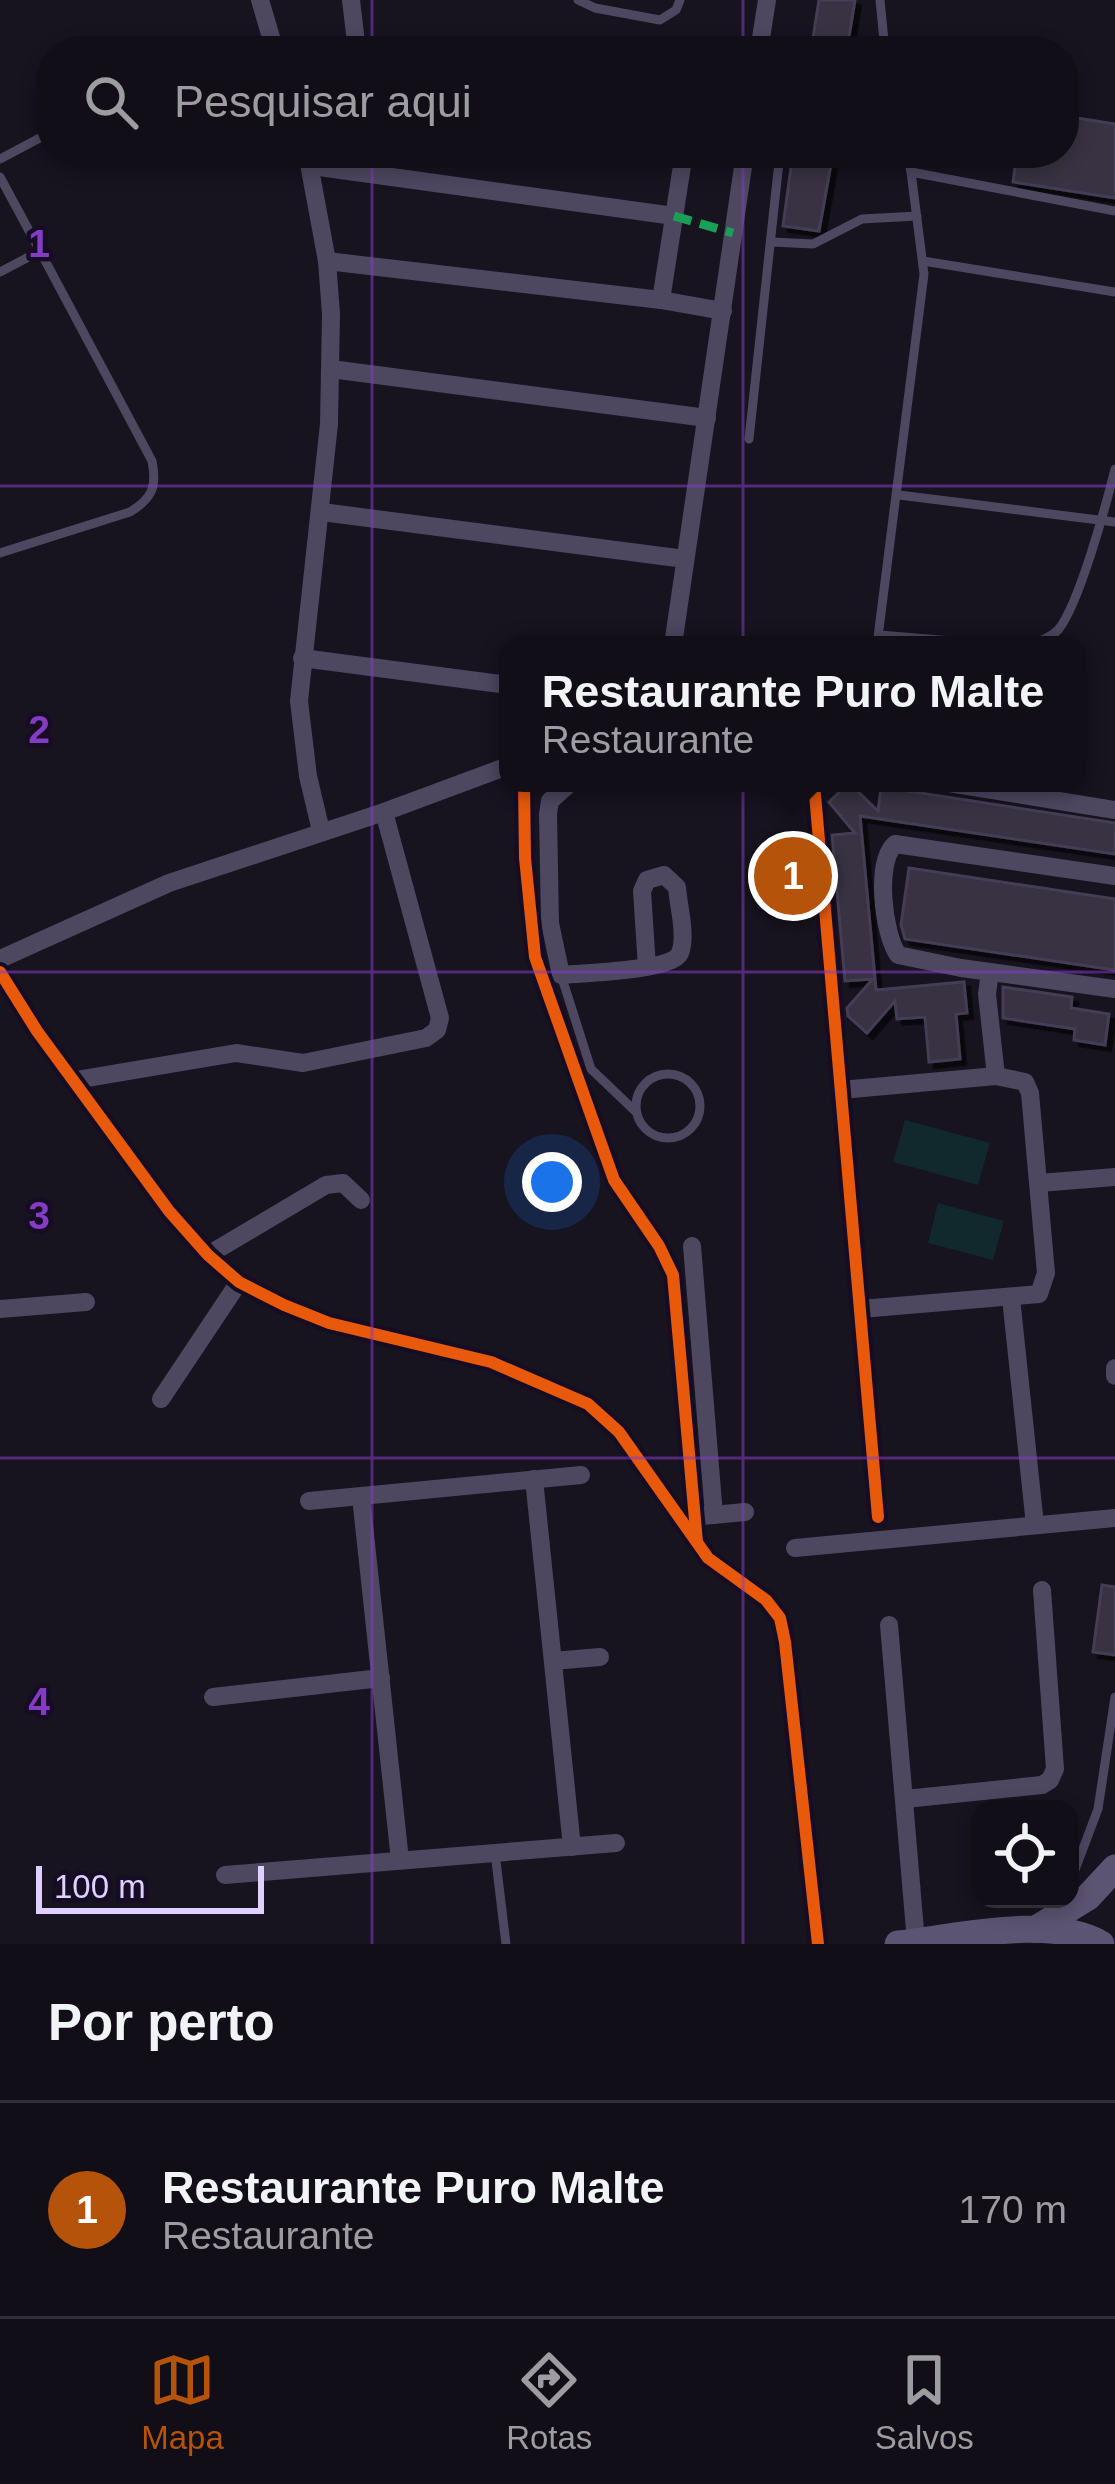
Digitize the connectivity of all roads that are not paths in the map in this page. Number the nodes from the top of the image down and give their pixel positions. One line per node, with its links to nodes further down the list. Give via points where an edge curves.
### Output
1 (260, 0): 7 (street)
2 (351, 0): 8 (street)
3 (578, 0): 4 (lane, via 660,20)
4 (680, 0)
5 (766, 0): 9 (street)
6 (880, 0): 10 (lane)
7 (271, 36)
8 (355, 36)
9 (761, 36)
10 (883, 36)
11 (36, 140): 12 (lane)
12 (0, 159)
13 (310, 168): 26 (street)
14 (361, 168): 22 (street)
15 (682, 168): 22 (street)
16 (743, 168): 31 (street)
17 (778, 168): 24 (lane)
18 (910, 168): 19 (lane)
19 (911, 172): 21 (lane); 23 (lane)
20 (0, 177): 25 (lane)
21 (1115, 211)
22 (674, 216): 30 (street)
23 (917, 216): 24 (lane, via 862,219 814,244); 27 (lane)
24 (772, 242): 34 (lane)
25 (40, 250): 28 (lane); 40 (lane, via 156,482 147,502 130,512)
26 (327, 261): 30 (street); 32 (street)
27 (923, 261): 29 (lane); 36 (lane)
28 (0, 272)
29 (1115, 292)
30 (661, 300): 31 (street)
31 (723, 311): 33 (street)
32 (331, 369): 33 (street); 37 (street)
33 (707, 418): 41 (street)
34 (749, 439)
35 (1115, 470): 38 (lane)
36 (898, 495): 38 (lane); 43 (lane)
37 (322, 512): 41 (street); 45 (street)
38 (1102, 520): 39 (lane); 44 (lane)
39 (1115, 522)
40 (0, 554)
41 (685, 559): 42 (street)
42 (674, 636)
43 (879, 636)
44 (1049, 636)
45 (302, 658): 46 (street); 54 (street, via 303,745)
46 (499, 684)
47 (499, 769): 53 (street)
48 (524, 792): 82 (street, via 535,957 614,1180 673,1276)
49 (560, 792): 60 (street, via 548,814 550,922)
50 (815, 792): 64 (street)
51 (1005, 792): 52 (street)
52 (1115, 810)
53 (384, 812): 54 (street); 63 (street, via 437,1030 303,1064 236,1053)
54 (321, 832): 56 (street, via 170,883)
55 (1115, 876): 59 (street, via 895,844 882,868 898,955)
56 (0, 959)
57 (647, 967): 57 (street, via 673,961 681,946 677,886 664,874 642,891); 60 (street)
58 (0, 972): 63 (street)
59 (990, 972): 61 (street); 62 (street)
60 (561, 975): 65 (lane, via 591,1069)
61 (1115, 989)
62 (997, 1076): 64 (street); 67 (street, via 1025,1082)
63 (76, 1080): 70 (street)
64 (841, 1090): 75 (street)
65 (636, 1112): 65 (lane, via 646,1130 674,1138 698,1120 700,1100 689,1080 668,1073 647,1081)
66 (1115, 1177): 67 (street)
67 (1040, 1183): 72 (street, via 1045,1285 1039,1294)
68 (361, 1200): 70 (street, via 344,1183 326,1185)
69 (692, 1246): 82 (street)
70 (208, 1255): 71 (street)
71 (239, 1282): 76 (street); 86 (street, via 329,1323 491,1362 588,1404 619,1432)
72 (1011, 1298): 75 (street); 85 (street)
73 (86, 1302): 74 (street)
74 (0, 1309)
75 (861, 1309): 83 (street)
76 (161, 1399)
77 (581, 1475): 78 (street)
78 (534, 1479): 79 (street); 91 (street)
79 (361, 1497): 80 (street); 92 (street)
80 (309, 1501)
81 (745, 1512): 82 (street)
82 (704, 1516): 86 (street)
83 (878, 1517)
84 (1115, 1519): 85 (street)
85 (1035, 1526): 87 (street)
86 (697, 1544): 106 (street, via 779,1618)
87 (795, 1548)
88 (1042, 1590): 95 (street, via 1050,1780)
89 (889, 1625): 95 (street)
90 (600, 1657): 91 (street)
91 (553, 1661): 97 (street)
92 (381, 1678): 93 (street); 100 (street)
93 (213, 1697)
94 (1115, 1697): 99 (lane, via 1098,1809)
95 (905, 1799): 104 (street)
96 (616, 1843): 97 (street)
97 (572, 1846): 98 (street)
98 (495, 1853): 100 (street); 105 (lane)
99 (1079, 1859)
100 (400, 1860): 102 (street)
101 (1115, 1868): 103 (main road, via 1088,1897)
102 (225, 1875)
103 (1031, 1926): 104 (main road); 107 (main road)
104 (907, 1943)
105 (506, 1944)
106 (818, 1944)
107 (1101, 1944)

